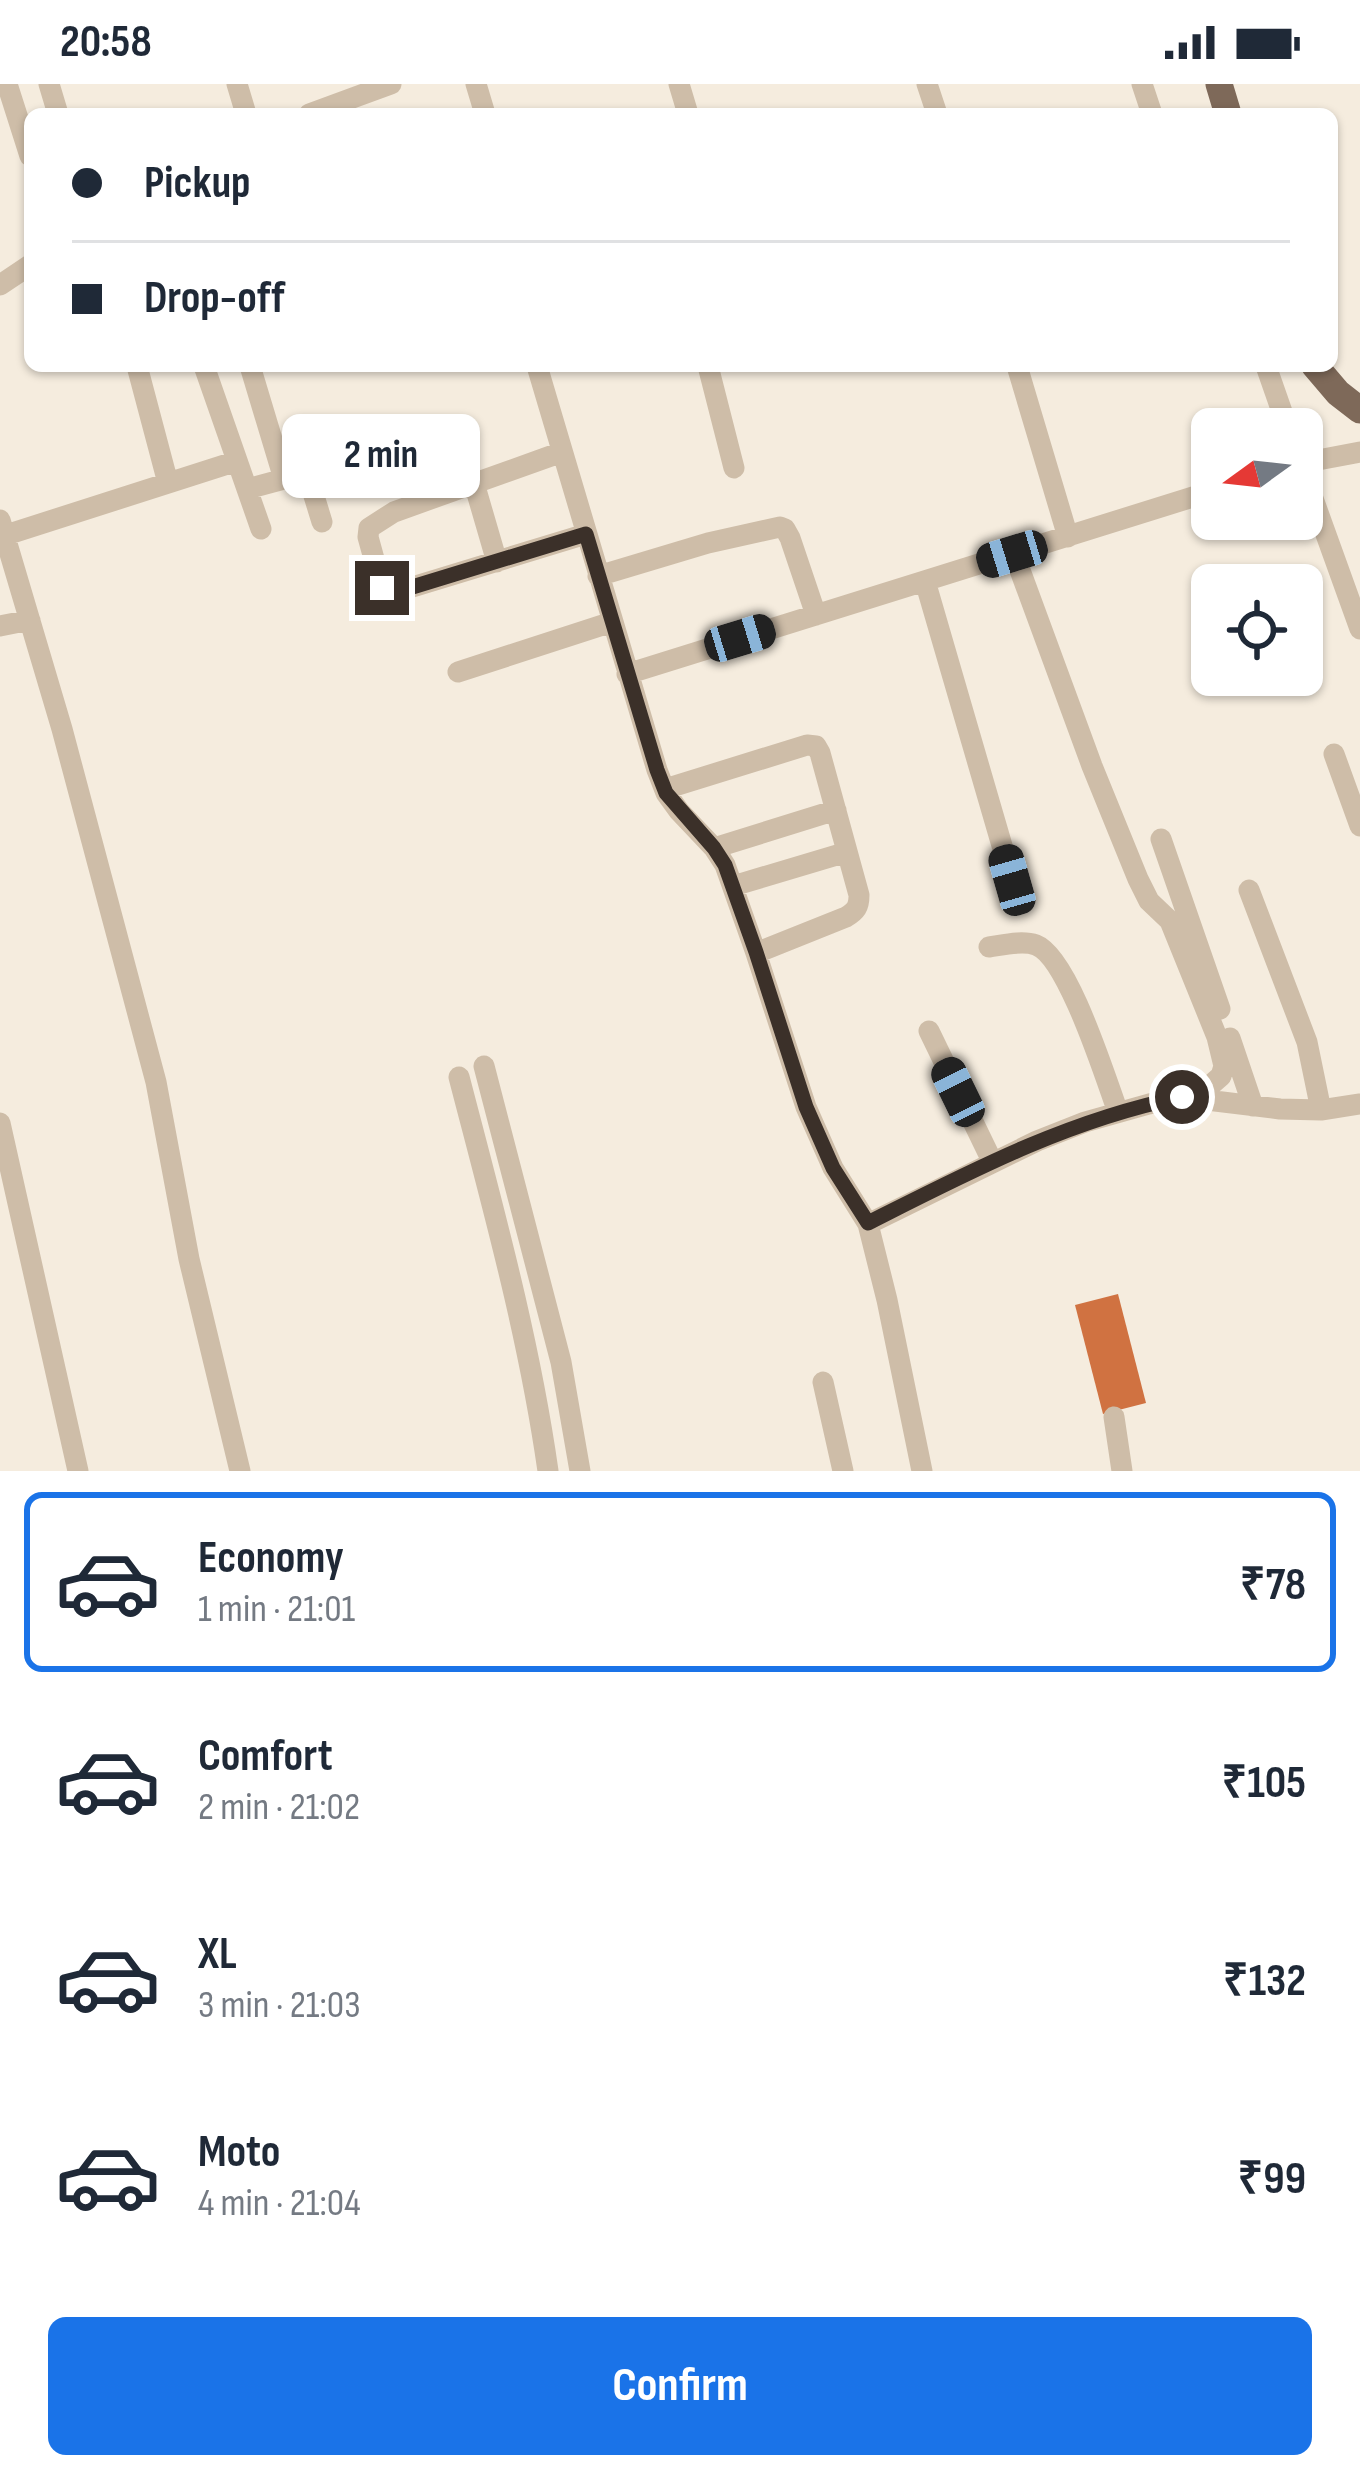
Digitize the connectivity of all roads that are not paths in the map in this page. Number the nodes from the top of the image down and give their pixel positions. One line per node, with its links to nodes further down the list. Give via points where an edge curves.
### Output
1 (7, 84): 4 (street)
2 (391, 84): 3 (street)
3 (325, 108)
4 (24, 138)
5 (139, 372): 25 (street)
6 (206, 372): 20 (street)
7 (252, 372): 24 (street)
8 (539, 372): 18 (street)
9 (710, 372): 22 (street)
10 (1019, 372): 34 (street)
11 (1268, 372): 15 (street)
12 (1321, 372): 16 (main road)
13 (1338, 372): 14 (main road)
14 (1360, 394)
15 (1281, 408)
16 (1360, 410)
17 (388, 451): 23 (street)
18 (562, 452): 26 (street); 33 (street)
19 (1360, 452): 21 (street)
20 (237, 461): 25 (street); 27 (street)
21 (1323, 461)
22 (734, 468)
23 (308, 473): 24 (street); 29 (street)
24 (284, 479): 27 (street)
25 (168, 483): 31 (street)
26 (474, 483): 36 (street); 36 (street, via 369,527 382,588 396,592)
27 (247, 489): 32 (street)
28 (1191, 498): 34 (street)
29 (322, 522)
30 (1323, 525): 43 (street)
31 (3, 528): 40 (street)
32 (261, 529)
33 (586, 534): 36 (street); 37 (street)
34 (1068, 537): 35 (street)
35 (1014, 554): 38 (street); 61 (street, via 1138,879 1170,921 1217,1037 1221,1076)
36 (497, 562)
37 (598, 576): 39 (street, via 779,527); 41 (street)
38 (925, 581): 39 (street); 53 (street)
39 (816, 615): 45 (street)
40 (30, 620): 42 (street); 72 (street, via 156,1082)
41 (612, 622): 44 (street); 45 (street)
42 (0, 626)
43 (1360, 629)
44 (458, 672)
45 (627, 674): 47 (street)
46 (1334, 754): 49 (street)
47 (665, 789): 48 (street, via 813,744); 51 (street)
48 (836, 810): 51 (street); 52 (street)
49 (1360, 826)
50 (1161, 839): 63 (street)
51 (714, 848): 54 (street)
52 (847, 852): 54 (street); 57 (street, via 859,895 855,912)
53 (1012, 880)
54 (733, 886): 57 (street)
55 (1249, 890): 64 (street, via 1307,1042)
56 (989, 946): 65 (street, via 1030,944 1053,958)
57 (756, 952): 68 (street, via 806,1107)
58 (928, 1031): 67 (street)
59 (484, 1066): 74 (street, via 561,1362)
60 (459, 1078): 73 (street, via 507,1260)
61 (1182, 1097): 63 (street); 65 (street)
62 (1360, 1104): 64 (street)
63 (1253, 1106): 64 (street)
64 (1322, 1110)
65 (1118, 1112): 67 (street)
66 (0, 1123): 71 (street)
67 (992, 1161): 68 (street)
68 (868, 1223): 76 (street)
69 (823, 1382): 75 (street)
70 (1114, 1417): 77 (street)
71 (78, 1471)
72 (240, 1471)
73 (548, 1471)
74 (580, 1471)
75 (843, 1471)
76 (922, 1471)
77 (1122, 1471)

